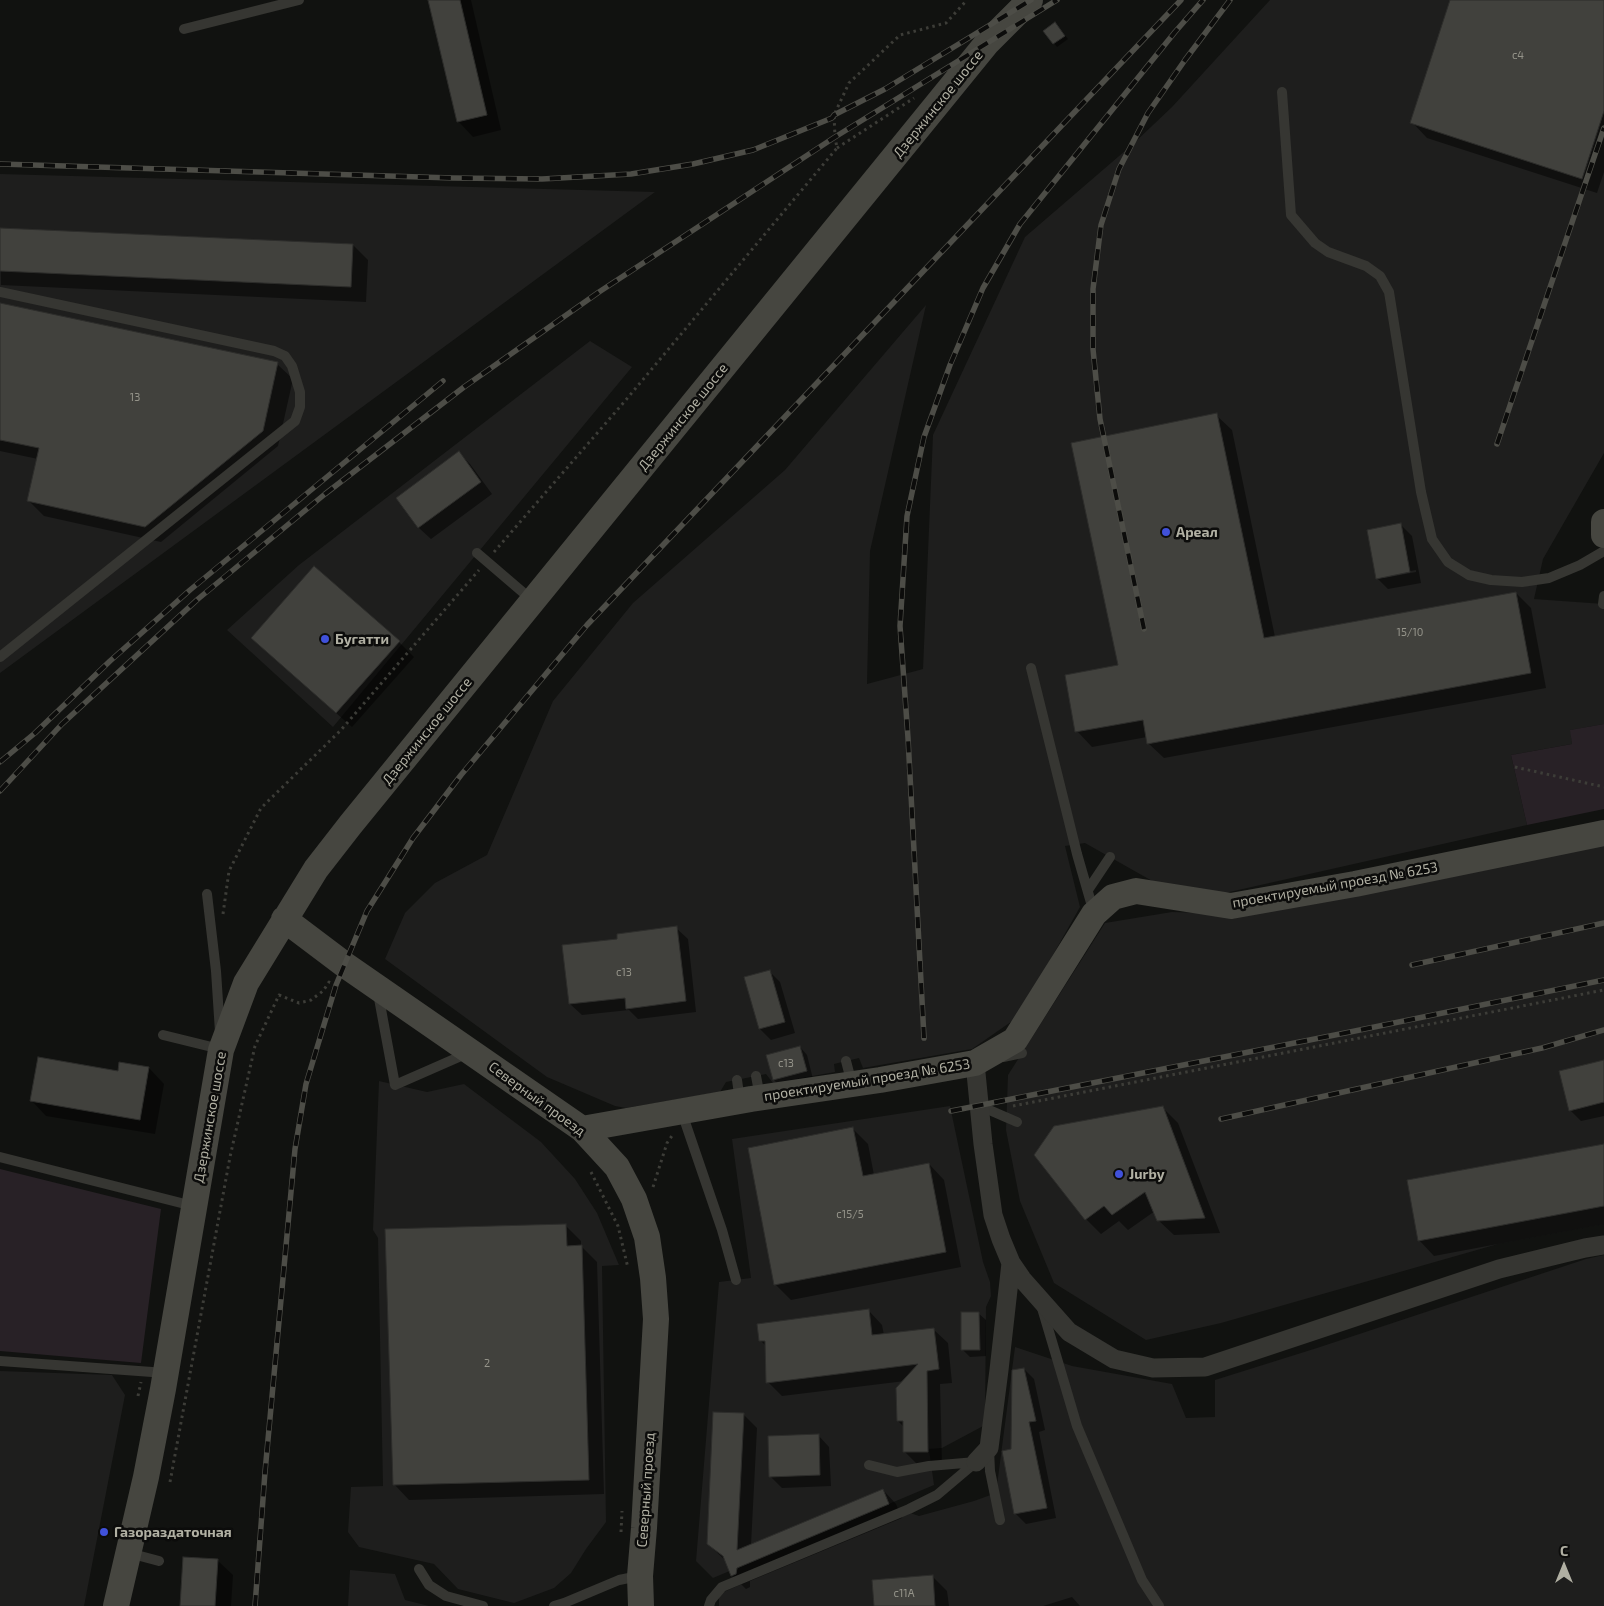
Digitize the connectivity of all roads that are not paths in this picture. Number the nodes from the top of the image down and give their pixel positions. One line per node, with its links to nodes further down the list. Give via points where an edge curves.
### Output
1 (298, 0): 3 (lane)
2 (1030, 0): 11 (street, Дзержинское шоссе, via 982,50)
3 (184, 30)
4 (1282, 92): 8 (lane, via 1291,216 1315,243 1328,252 1366,266 1380,276 1389,292 1421,492 1432,539 1448,562 1469,575 1522,582 1549,578)
5 (0, 292): 13 (lane, via 274,351 285,356 292,366 300,392 300,407 295,421)
6 (1604, 522): 7 (street)
7 (1604, 535)
8 (1604, 550)
9 (477, 553): 11 (lane)
10 (1604, 596): 12 (lane)
11 (533, 601): 19 (street, Дзержинское шоссе, via 322,861)
12 (1603, 604)
13 (0, 657)
14 (1031, 668): 18 (lane)
15 (1604, 833): 18 (street, проектируемый проезд № 6253, via 1231,906 1136,891)
16 (1110, 857): 18 (lane)
17 (208, 894): 22 (lane)
18 (1091, 902): 25 (street, проектируемый проезд № 6253, via 1015,1040)
19 (284, 919): 20 (street, Северный проезд); 22 (street, Дзержинское шоссе, via 246,983)
20 (376, 987): 23 (street, Северный проезд); 23 (lane, via 395,1085)
21 (163, 1035): 22 (lane)
22 (221, 1050): 31 (street, Дзержинское шоссе)
23 (471, 1052): 29 (street, Северный проезд)
24 (1022, 1053): 25 (lane)
25 (975, 1063): 26 (street); 27 (street, проектируемый проезд № 6253, via 849,1072 748,1089)
26 (985, 1108): 28 (lane); 33 (street, via 994,1216)
27 (683, 1115): 29 (street, проектируемый проезд № 6253); 34 (lane)
28 (1017, 1122)
29 (582, 1129): 45 (street, Северный проезд, via 617,1168 634,1199 647,1237 654,1278 656,1318)
30 (0, 1157): 31 (lane)
31 (194, 1206): 37 (street, Дзержинское шоссе)
32 (1604, 1245): 35 (street, via 1498,1269 1205,1367 1154,1368 1114,1359 1069,1332)
33 (1011, 1263): 35 (street); 38 (street)
34 (736, 1280)
35 (1039, 1298): 51 (lane, via 1077,1426 1142,1580)
36 (0, 1361): 37 (lane)
37 (166, 1373): 42 (street, Дзержинское шоссе)
38 (989, 1448): 39 (street); 41 (lane)
39 (976, 1462): 40 (lane, via 897,1472); 50 (lane, via 937,1495 909,1509 722,1587)
40 (869, 1465)
41 (1000, 1520)
42 (128, 1553): 43 (lane); 46 (street, Дзержинское шоссе)
43 (159, 1561)
44 (419, 1569): 47 (lane, via 429,1584 446,1596)
45 (640, 1576): 48 (lane, via 619,1580); 49 (street, Северный проезд)
46 (116, 1606)
47 (483, 1606)
48 (554, 1606)
49 (641, 1606)
50 (709, 1606)
51 (1159, 1606)

